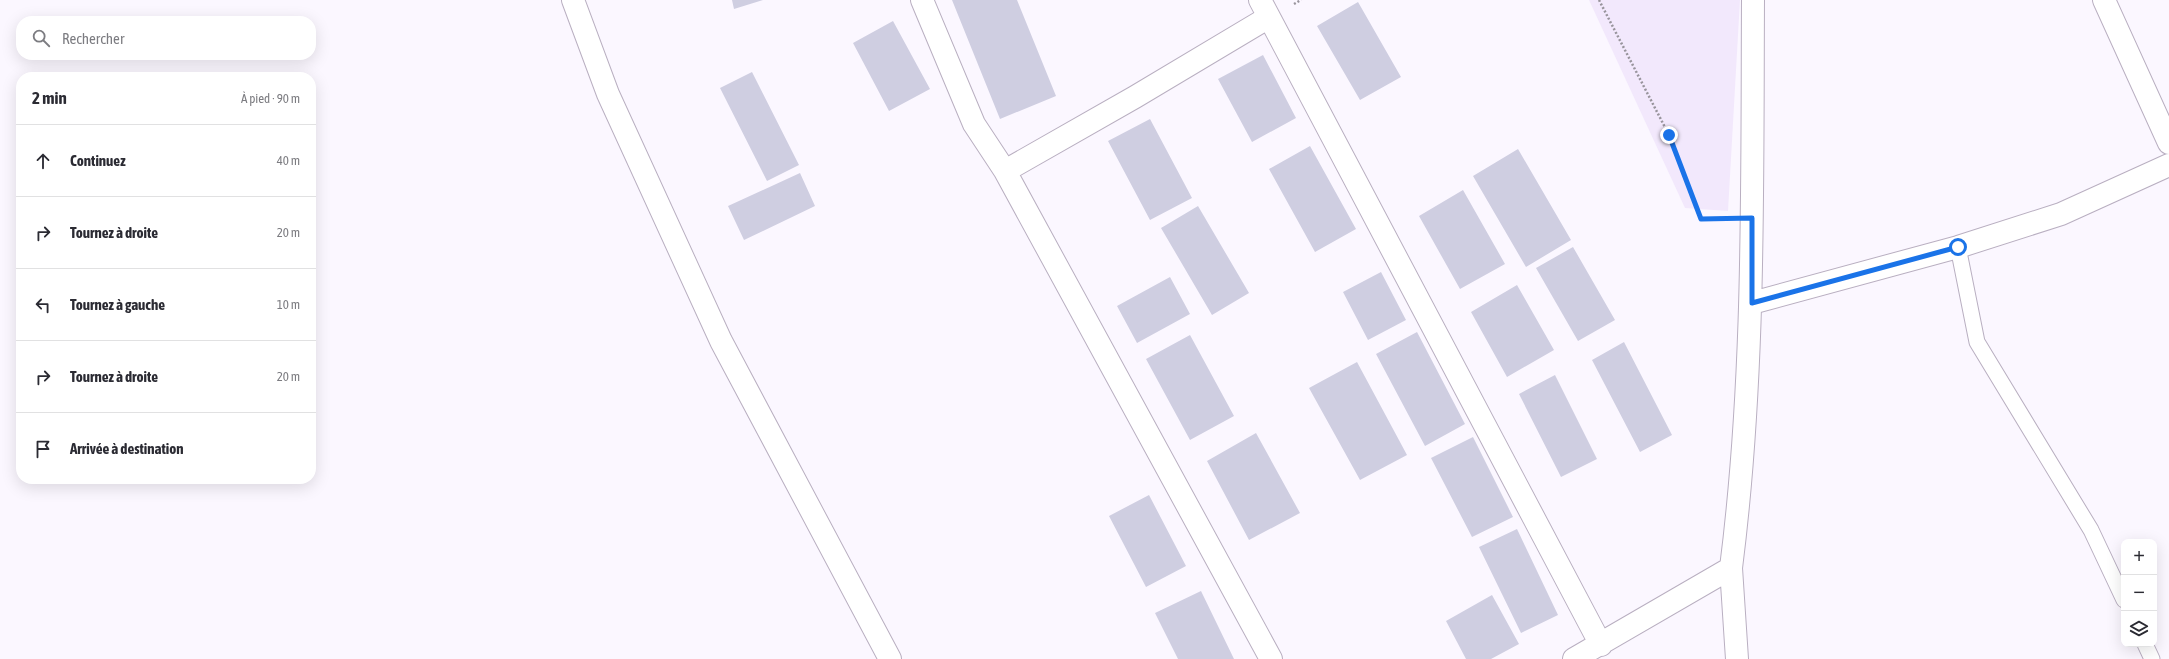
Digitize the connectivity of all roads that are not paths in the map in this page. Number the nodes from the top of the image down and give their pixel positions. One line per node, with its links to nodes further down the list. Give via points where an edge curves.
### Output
1 (573, 0): 15 (street, via 608,94 721,341)
2 (922, 0): 8 (street, via 974,124)
3 (1753, 0): 10 (street)
4 (2104, 0): 6 (street)
5 (1264, 8): 8 (street, via 1135,97); 13 (street)
6 (2169, 143)
7 (2169, 165): 9 (street, via 2061,214)
8 (1005, 171): 16 (street)
9 (1958, 247): 10 (street); 12 (lane, via 1977,342 2091,530)
10 (1752, 303): 11 (street, via 1740,500)
11 (1731, 568): 13 (street); 18 (street)
12 (2121, 594)
13 (1601, 644): 17 (street)
14 (2146, 647): 19 (lane)
15 (890, 659)
16 (1271, 659)
17 (1574, 659)
18 (1737, 659)
19 (2152, 659)

